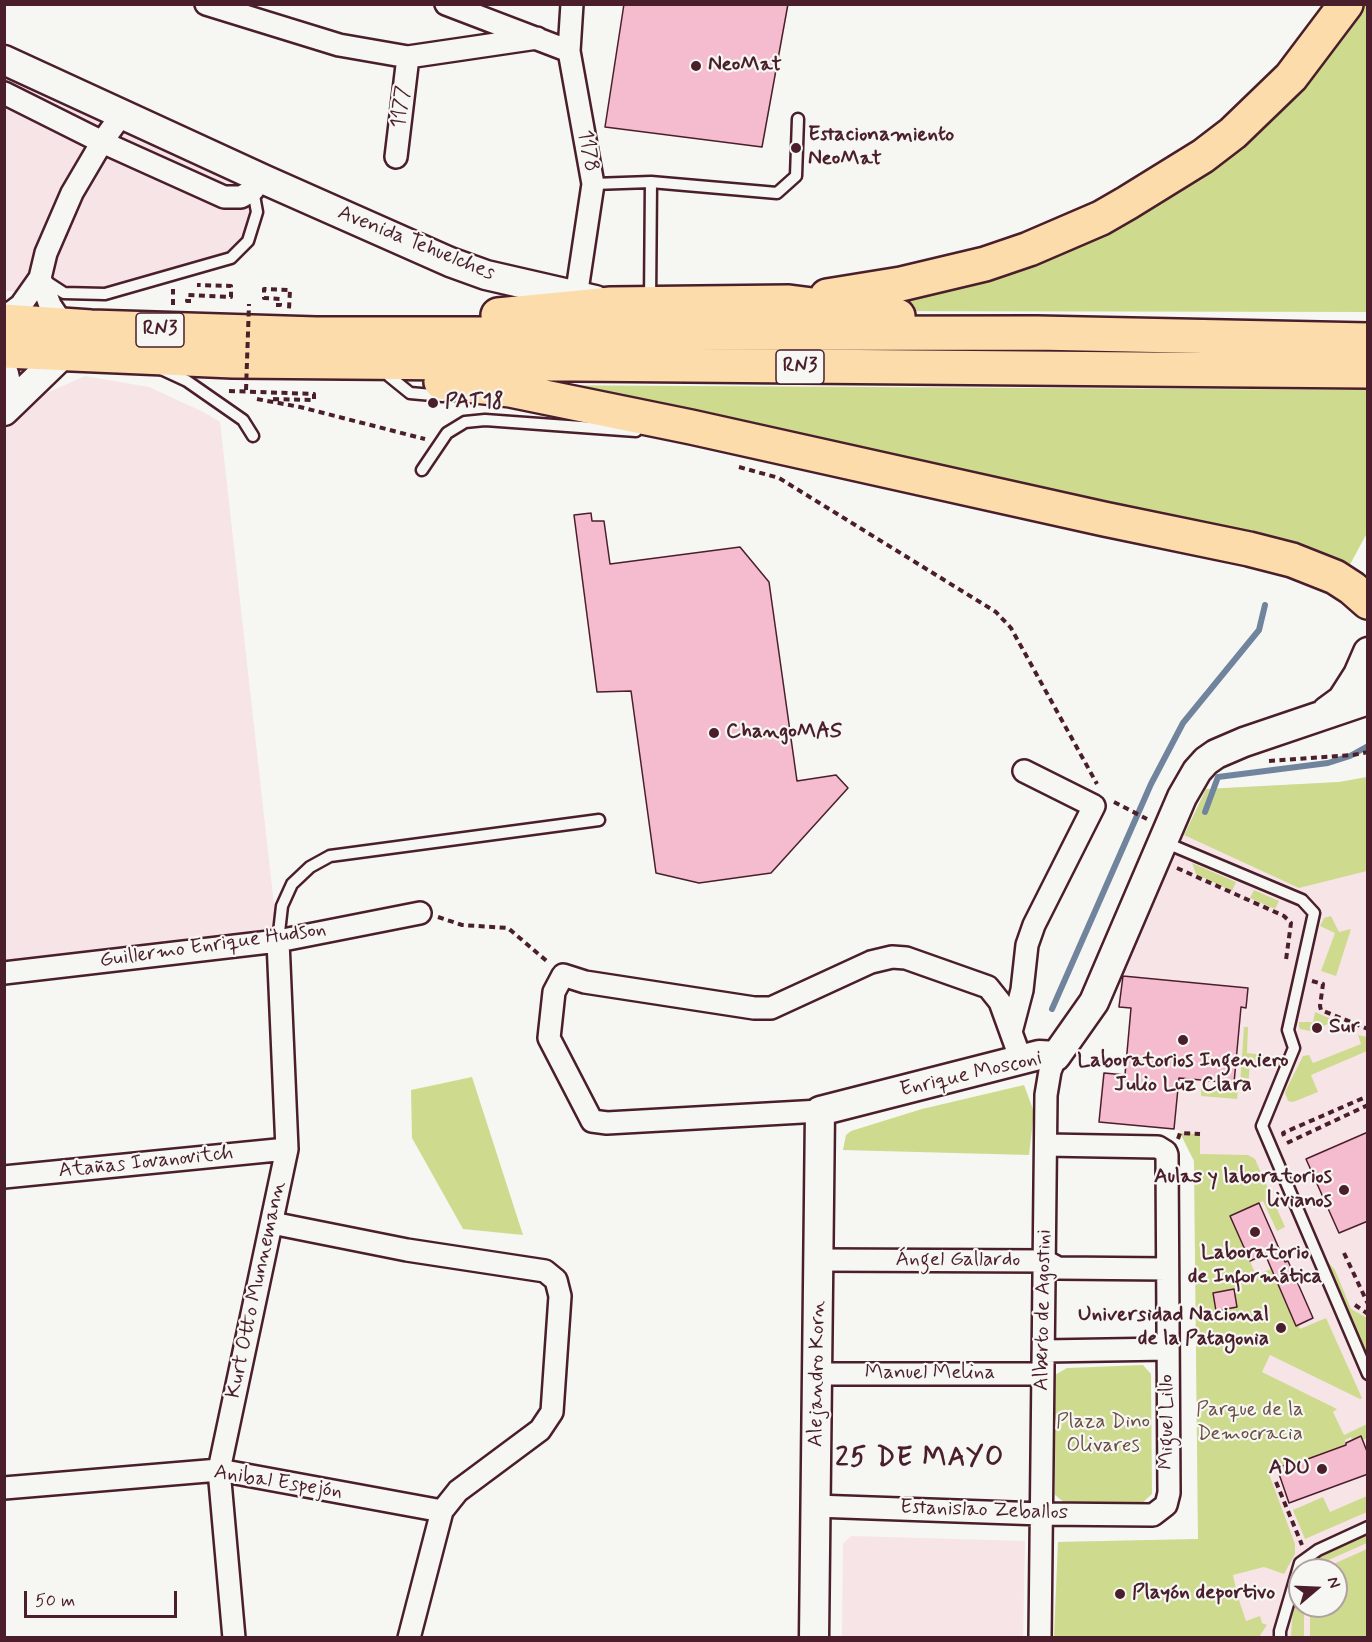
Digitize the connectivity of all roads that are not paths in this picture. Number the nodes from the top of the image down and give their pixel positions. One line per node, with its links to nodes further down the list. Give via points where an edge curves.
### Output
1 (206, 4): 7 (street, via 339,45)
2 (446, 4): 5 (street)
3 (572, 4): 6 (street, 1178)
4 (1346, 4): 19 (highway, via 1291,77 1233,133 1203,156 1101,218 1029,249 956,271)
5 (537, 38): 6 (street); 7 (street)
6 (569, 51): 16 (street, 1178)
7 (408, 57): 13 (street, 1177)
8 (4, 60): 10 (street, Avenida Tehuelches)
9 (4, 93): 12 (street)
10 (122, 114): 12 (street); 15 (street, Avenida Tehuelches)
11 (798, 119): 14 (lane, via 796,176 777,193)
12 (102, 142): 15 (street, via 224,197 241,198); 17 (street, via 72,193 46,253)
13 (396, 157)
14 (651, 182): 16 (lane); 21 (lane)
15 (257, 184): 17 (lane, via 257,212 248,241 231,258 105,294 64,293); 18 (street, Avenida Tehuelches, via 486,275)
16 (593, 184): 18 (street, 1178)
17 (40, 278): 22 (street, via 21,305); 25 (street)
18 (576, 297): 20 (street, Avenida Tehuelches)
19 (789, 302): 21 (highway); 23 (highway)
20 (611, 303): 21 (highway); 24 (highway)
21 (650, 303)
22 (4, 320): 25 (highway, RN3)
23 (1037, 333): 24 (highway, RN3); 26 (highway, RN3)
24 (302, 334): 25 (highway, RN3, via 171,330)
25 (64, 339): 27 (highway, RN3); 28 (highway, RN3); 34 (street)
26 (1368, 340)
27 (4, 351)
28 (133, 357): 31 (highway, RN3); 37 (lane, via 187,381 243,420)
29 (1368, 371): 31 (highway, RN3)
30 (4, 374): 34 (street)
31 (240, 376): 32 (highway)
32 (389, 376): 33 (lane, via 410,393); 38 (highway, via 501,396)
33 (457, 398)
34 (4, 410)
35 (650, 432): 39 (lane, via 485,420 465,422 447,434)
36 (662, 433): 38 (lane)
37 (253, 436)
38 (739, 452): 40 (highway, via 1292,560 1335,577)
39 (422, 470)
40 (1368, 602)
41 (1368, 652): 43 (street, Enrique Mosconi, via 1342,700)
42 (1368, 700): 43 (street, Enrique Mosconi)
43 (1325, 713): 46 (street, Enrique Mosconi, via 1237,745 1206,761)
44 (1024, 771): 50 (street, via 1103,799 1034,925)
45 (598, 820): 48 (lane, via 330,856 310,867 292,884 282,906)
46 (1157, 841): 51 (street, Enrique Mosconi, via 1094,1002); 65 (lane, via 1302,900 1314,913 1288,1030 1294,1048 1262,1126)
47 (420, 913): 48 (street, Guillermo Enrique Hudson)
48 (278, 941): 49 (street, Guillermo Enrique Hudson); 55 (street, Kurt Otto Munnemann)
49 (4, 973)
50 (1011, 1032): 52 (street); 53 (street, Enrique Mosconi, via 1000,1002 988,987 906,958 871,963 771,1008 585,982 563,975 554,992 549,1038 592,1120 607,1123)
51 (1056, 1056): 52 (street, Enrique Mosconi); 54 (street, Alberto de Agostini, via 1046,1095)
52 (1021, 1060): 53 (street, Enrique Mosconi)
53 (820, 1112): 58 (street, Alejandro Korn)
54 (1046, 1145): 59 (street, Alberto de Agostini); 60 (street, Miguel Lillo, via 1158,1147 1166,1152)
55 (287, 1149): 56 (street, Atañas Iovanovitch); 57 (street, Kurt Otto Munnemann)
56 (4, 1178)
57 (272, 1223): 66 (street, Kurt Otto Munnemann); 69 (street, via 407,1250 545,1271 556,1280 560,1296 552,1412 540,1430 458,1491)
58 (820, 1260): 59 (street, Ángel Gallardo); 63 (street, Alejandro Korn)
59 (1045, 1261): 60 (street, Ángel Gallardo, via 1058,1268); 62 (street, Alberto de Agostini)
60 (1167, 1269): 61 (street, Miguel Lillo)
61 (1168, 1349): 62 (street); 71 (street, Miguel Lillo, via 1169,1493 1163,1509)
62 (1045, 1352): 64 (street, Alberto de Agostini)
63 (818, 1374): 64 (street, Manuel Melina); 68 (street, Alejandro Korn)
64 (1043, 1374): 70 (street, Alberto de Agostini)
65 (1368, 1374)
66 (219, 1470): 67 (street, Anibal Espejón); 69 (street, Anibal Espejón); 73 (street, Kurt Otto Munnemann)
67 (4, 1488)
68 (815, 1506): 70 (street, Estanislao Zeballos); 75 (street, Alejandro Korn)
69 (442, 1511): 74 (street)
70 (1042, 1514): 71 (street, Estanislao Zeballos); 76 (street, Alberto de Agostini)
71 (1153, 1515)
72 (1368, 1527): 77 (lane, via 1318,1550 1300,1563)
73 (234, 1638)
74 (409, 1638)
75 (814, 1638)
76 (1040, 1638)
77 (1280, 1638)

